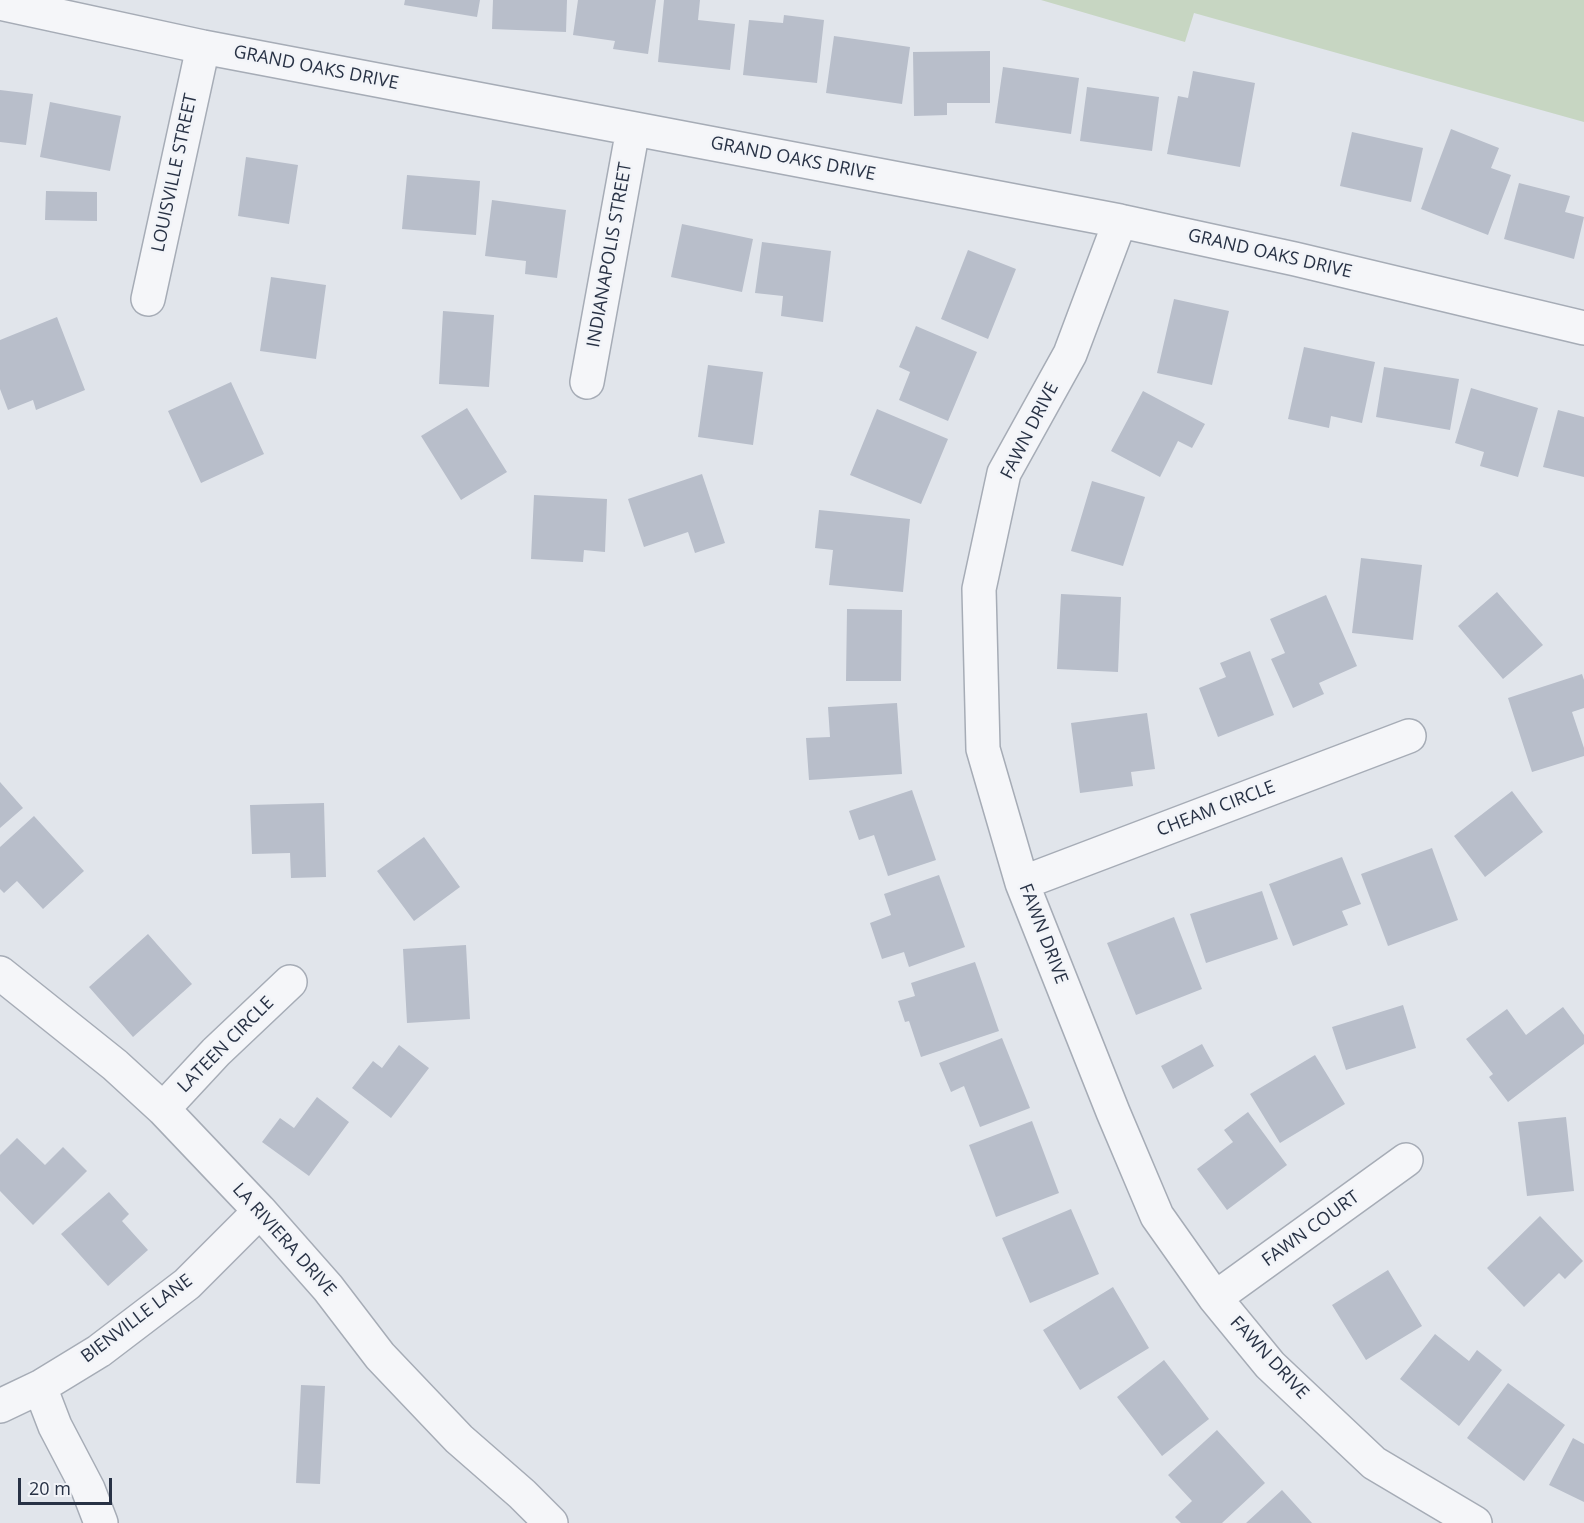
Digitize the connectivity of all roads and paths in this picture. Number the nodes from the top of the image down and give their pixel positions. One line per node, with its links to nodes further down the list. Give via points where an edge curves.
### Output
1 (0, 3): 2 (street, GRAND OAKS DRIVE)
2 (202, 47): 3 (street, GRAND OAKS DRIVE); 5 (street, LOUISVILLE STREET)
3 (633, 129): 4 (street, GRAND OAKS DRIVE); 7 (street, INDIANAPOLIS STREET)
4 (1120, 221): 6 (street, GRAND OAKS DRIVE); 9 (street, FAWN DRIVE, via 1070,354 1004,473 979,589 983,749)
5 (148, 299)
6 (1584, 328)
7 (587, 382)
8 (1409, 736): 9 (street, CHEAM CIRCLE)
9 (1022, 883): 15 (street, FAWN DRIVE, via 1157,1216)
10 (0, 973): 12 (street, LA RIVIERA DRIVE, via 115,1065)
11 (290, 982): 12 (street, LATEEN CIRCLE, via 216,1052)
12 (163, 1110): 14 (street, LA RIVIERA DRIVE)
13 (1407, 1160): 15 (street, FAWN COURT)
14 (260, 1211): 16 (street, BIENVILLE LANE, via 187,1284 99,1351); 19 (street, LA RIVIERA DRIVE, via 328,1288 380,1356 459,1439)
15 (1215, 1298): 20 (street, FAWN DRIVE, via 1270,1365 1374,1463)
16 (40, 1387): 17 (street, BIENVILLE LANE); 18 (street)
17 (0, 1406)
18 (101, 1523)
19 (551, 1523)
20 (1475, 1523)

